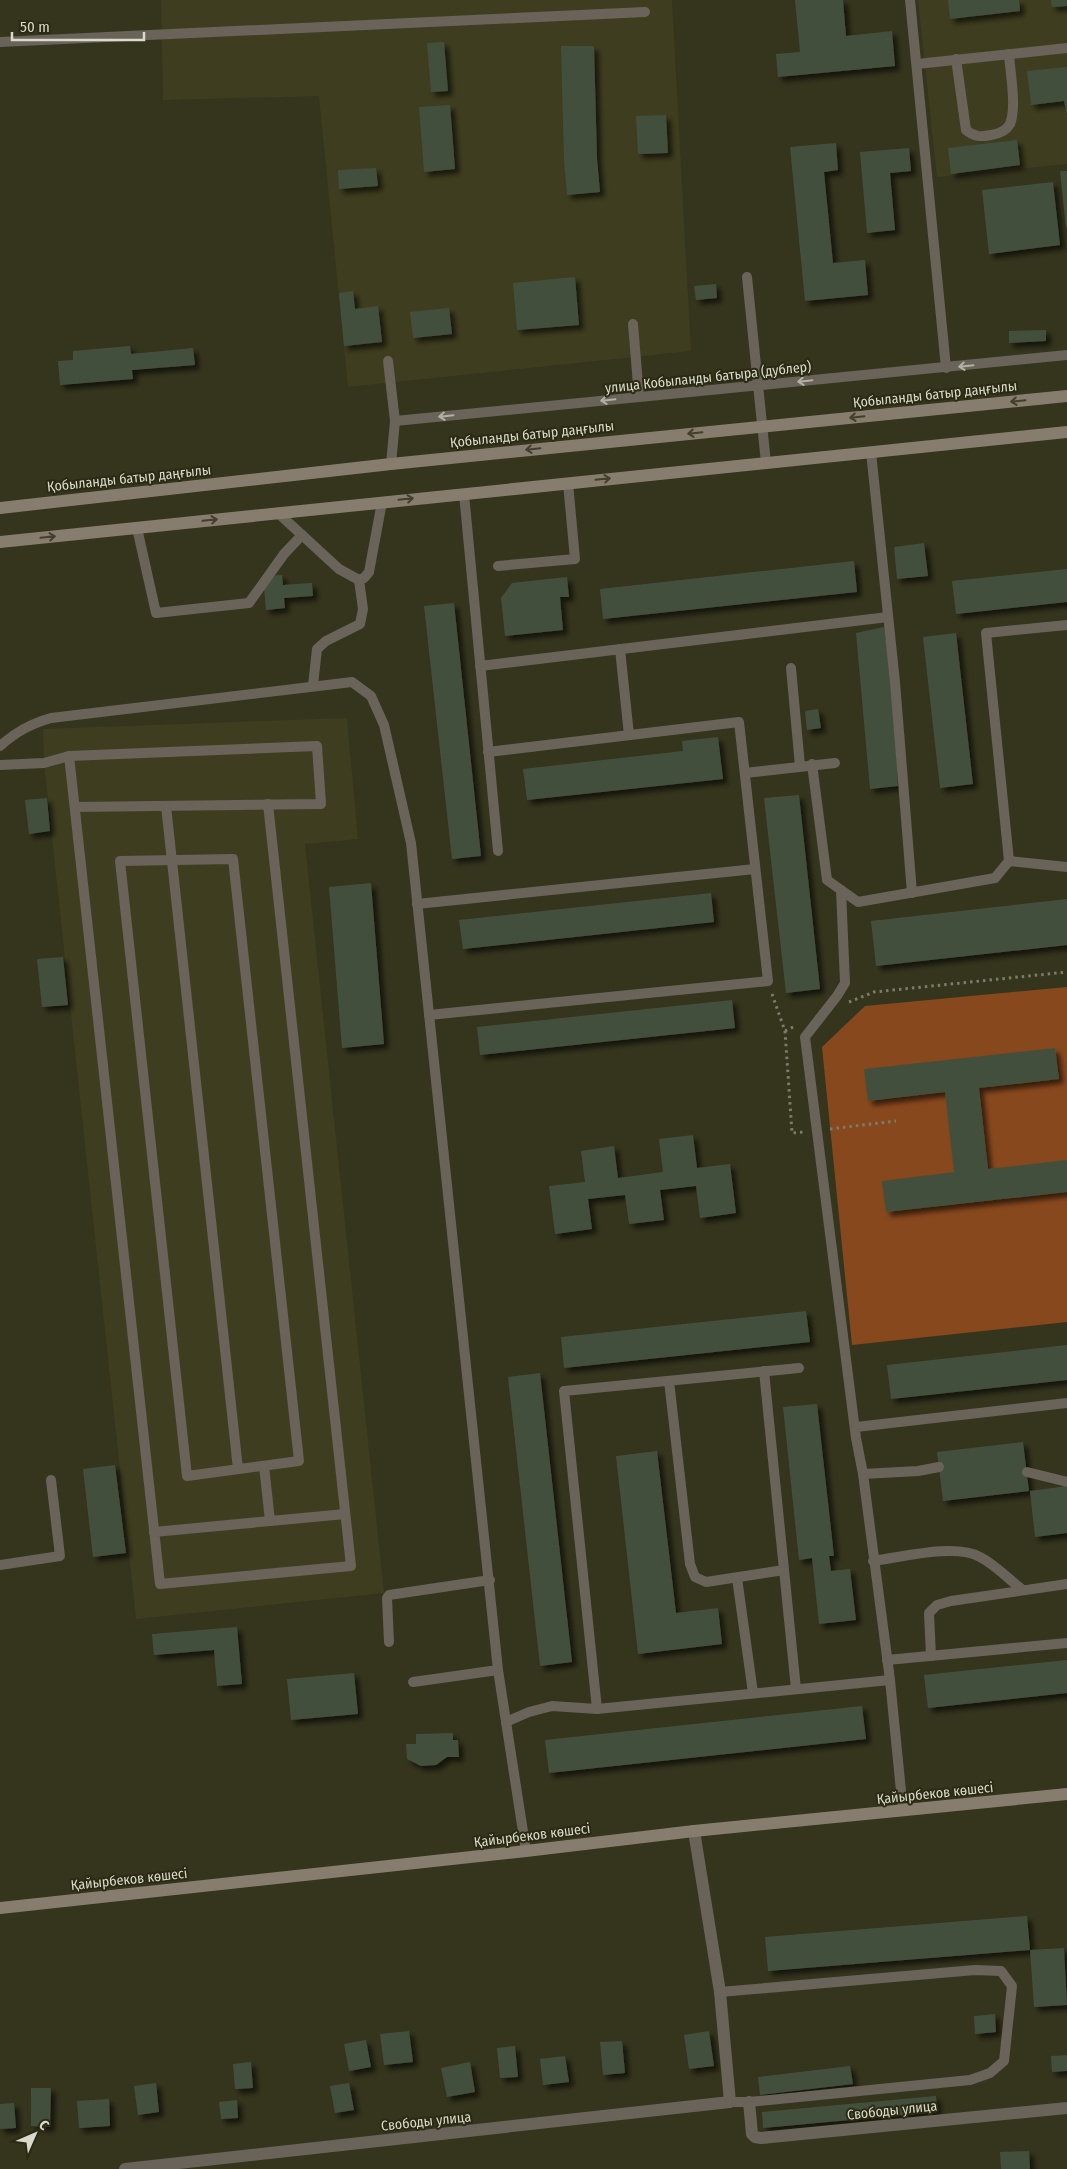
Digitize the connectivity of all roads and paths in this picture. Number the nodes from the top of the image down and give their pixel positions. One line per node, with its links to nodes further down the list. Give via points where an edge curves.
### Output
1 (910, 0): 7 (lane)
2 (645, 12): 3 (lane)
3 (0, 42)
4 (1067, 48): 5 (lane)
5 (1010, 54): 6 (lane); 6 (lane, via 1012,112 1009,124 1000,132 983,137 966,130)
6 (956, 59): 7 (lane)
7 (917, 64): 12 (lane)
8 (747, 277): 13 (lane)
9 (633, 324): 15 (lane)
10 (1067, 355): 12 (lane, улица Кобыланды батыра (дублер), one-way to 12)
11 (388, 360): 16 (lane)
12 (946, 368): 13 (lane, улица Кобыланды батыра (дублер), one-way to 13)
13 (757, 386): 15 (lane, улица Кобыланды батыра (дублер)); 17 (lane)
14 (1067, 396): 17 (street, Қобыланды батыр даңғылы, one-way to 17)
15 (639, 397): 16 (lane, улица Кобыланды батыра (дублер), one-way to 16)
16 (395, 421): 21 (lane)
17 (762, 426): 20 (lane); 21 (street, Қобыланды батыр даңғылы, one-way to 21)
18 (1067, 432): 19 (street)
19 (871, 452): 20 (street); 32 (lane)
20 (766, 463): 22 (street, one-way to 20)
21 (391, 464): 25 (street, Қобыланды батыр даңғылы)
22 (568, 483): 23 (street); 30 (lane, via 575,559)
23 (464, 494): 24 (street, one-way to 23); 35 (lane)
24 (382, 502): 26 (street); 31 (lane, via 369,572)
25 (0, 508)
26 (278, 513): 27 (street, one-way to 26); 28 (lane)
27 (137, 528): 28 (lane, via 156,613 249,602); 29 (street, one-way to 27)
28 (302, 535): 31 (lane, via 339,569)
29 (0, 542)
30 (498, 566)
31 (359, 580): 37 (lane, via 363,609 360,624 326,640 317,649)
32 (888, 617): 34 (lane); 56 (lane)
33 (1067, 625): 52 (lane, via 986,633)
34 (620, 649): 35 (lane); 38 (lane)
35 (480, 666): 40 (lane)
36 (791, 668): 45 (lane)
37 (313, 685): 39 (lane, via 51,718 15,732); 57 (lane, via 352,682 371,696 384,725 411,843)
38 (629, 735): 40 (lane); 46 (lane, via 739,722)
39 (0, 746)
40 (488, 752): 50 (lane)
41 (69, 756): 44 (lane, via 44,763); 47 (lane, via 317,746 321,804); 49 (lane)
42 (836, 762): 43 (lane)
43 (812, 764): 45 (lane); 55 (lane, via 827,880)
44 (0, 765)
45 (800, 766): 46 (lane)
46 (745, 773): 54 (lane)
47 (268, 804): 48 (lane); 75 (lane)
48 (166, 806): 49 (lane); 51 (lane)
49 (75, 807): 77 (lane)
50 (498, 851)
51 (172, 860): 68 (lane, via 233,859 299,1461); 70 (lane); 70 (lane, via 120,861 187,1476)
52 (1009, 861): 53 (lane); 56 (lane, via 996,878)
53 (1067, 867)
54 (756, 869): 57 (lane); 60 (lane, via 768,982)
55 (841, 890): 56 (lane, via 858,902); 59 (lane, via 845,983)
56 (912, 892)
57 (417, 904): 60 (lane)
58 (1067, 972): 59 (path, via 874,992)
59 (823, 1013): 67 (lane, via 805,1037 805,1043)
60 (429, 1015): 82 (lane)
61 (800, 1024): 62 (path)
62 (785, 1031)
63 (799, 1368): 64 (lane)
64 (764, 1371): 65 (lane); 80 (lane)
65 (669, 1381): 81 (lane, via 690,1564 695,1577 706,1582); 94 (lane, via 564,1391)
66 (1067, 1404): 67 (lane)
67 (856, 1427): 72 (lane)
68 (264, 1466): 70 (lane); 76 (lane)
69 (939, 1467): 72 (lane)
70 (238, 1469)
71 (1027, 1472): 74 (lane)
72 (863, 1474): 78 (lane)
73 (51, 1480): 79 (lane, via 60,1556)
74 (1067, 1482)
75 (345, 1514): 76 (lane); 77 (lane, via 351,1566 341,1567 160,1584)
76 (270, 1521): 77 (lane)
77 (154, 1532)
78 (873, 1561): 84 (lane, via 955,1550 969,1552 981,1557); 88 (lane)
79 (0, 1565)
80 (784, 1570): 81 (lane); 92 (lane)
81 (737, 1578): 93 (lane)
82 (490, 1580): 85 (lane, via 389,1595); 89 (lane)
83 (1067, 1584): 84 (lane)
84 (1023, 1590): 87 (lane, via 936,1605 929,1613)
85 (389, 1642)
86 (1067, 1642): 87 (lane)
87 (931, 1656): 88 (lane)
88 (887, 1660): 90 (lane)
89 (498, 1670): 91 (lane); 95 (lane)
90 (890, 1680): 92 (lane); 97 (lane)
91 (413, 1682)
92 (796, 1689): 93 (lane)
93 (753, 1693): 94 (lane)
94 (597, 1708): 95 (lane, via 552,1706)
95 (506, 1722): 99 (lane)
96 (1067, 1794): 97 (street, Қайырбеков көшесі)
97 (903, 1811): 98 (street, Қайырбеков көшесі)
98 (694, 1831): 99 (street, Қайырбеков көшесі); 101 (street)
99 (526, 1851): 100 (street, Қайырбеков көшесі)
100 (0, 1908)
101 (720, 1992): 102 (street); 103 (lane, via 975,1970 1001,1971 1012,1986 1004,2061 990,2073 970,2080)
102 (730, 2102): 103 (lane); 105 (street, Свободы улица)
103 (749, 2102): 104 (street, Свободы улица, via 752,2134 761,2138)
104 (1067, 2108)
105 (125, 2169)

